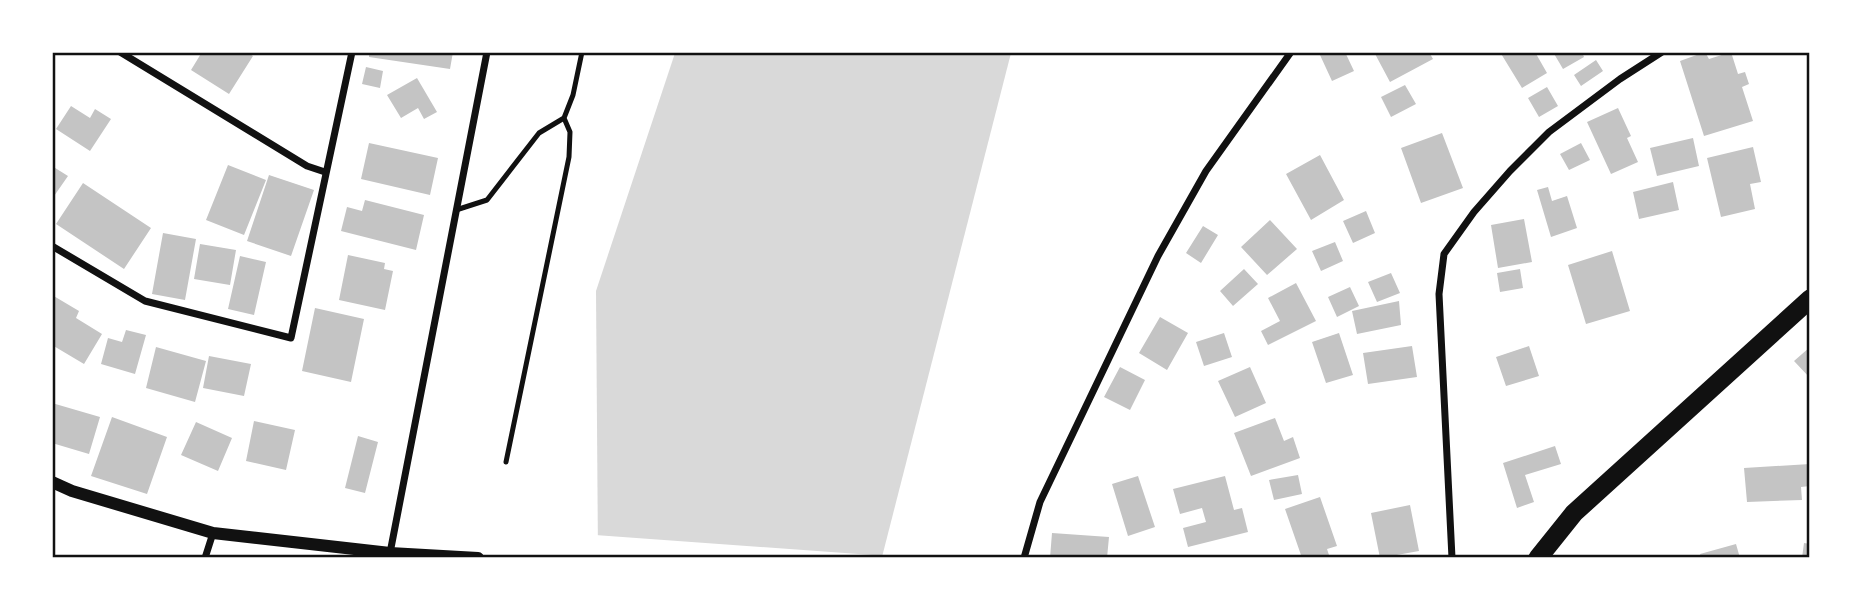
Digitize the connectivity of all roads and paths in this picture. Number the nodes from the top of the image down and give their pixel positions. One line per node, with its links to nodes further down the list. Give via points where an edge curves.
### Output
1 (120, 52): 8 (street, via 307,166)
2 (352, 52): 8 (street)
3 (487, 52): 9 (street)
4 (582, 52): 7 (lane)
5 (1291, 52): 18 (street, via 1206,171 1158,256 1040,502)
6 (1662, 52): 19 (street, via 1549,132 1474,212 1444,254 1440,294)
7 (564, 117): 9 (lane, via 539,133 487,200); 12 (lane, via 570,132 569,157)
8 (325, 172): 10 (street, via 291,338 145,302)
9 (456, 209): 15 (street)
10 (52, 246)
11 (1810, 299): 20 (highway, via 1574,513)
12 (506, 462)
13 (52, 482): 14 (street)
14 (213, 533): 15 (street); 16 (street)
15 (394, 554): 17 (street)
16 (205, 558)
17 (478, 558)
18 (1024, 558)
19 (1452, 558)
20 (1538, 558)

